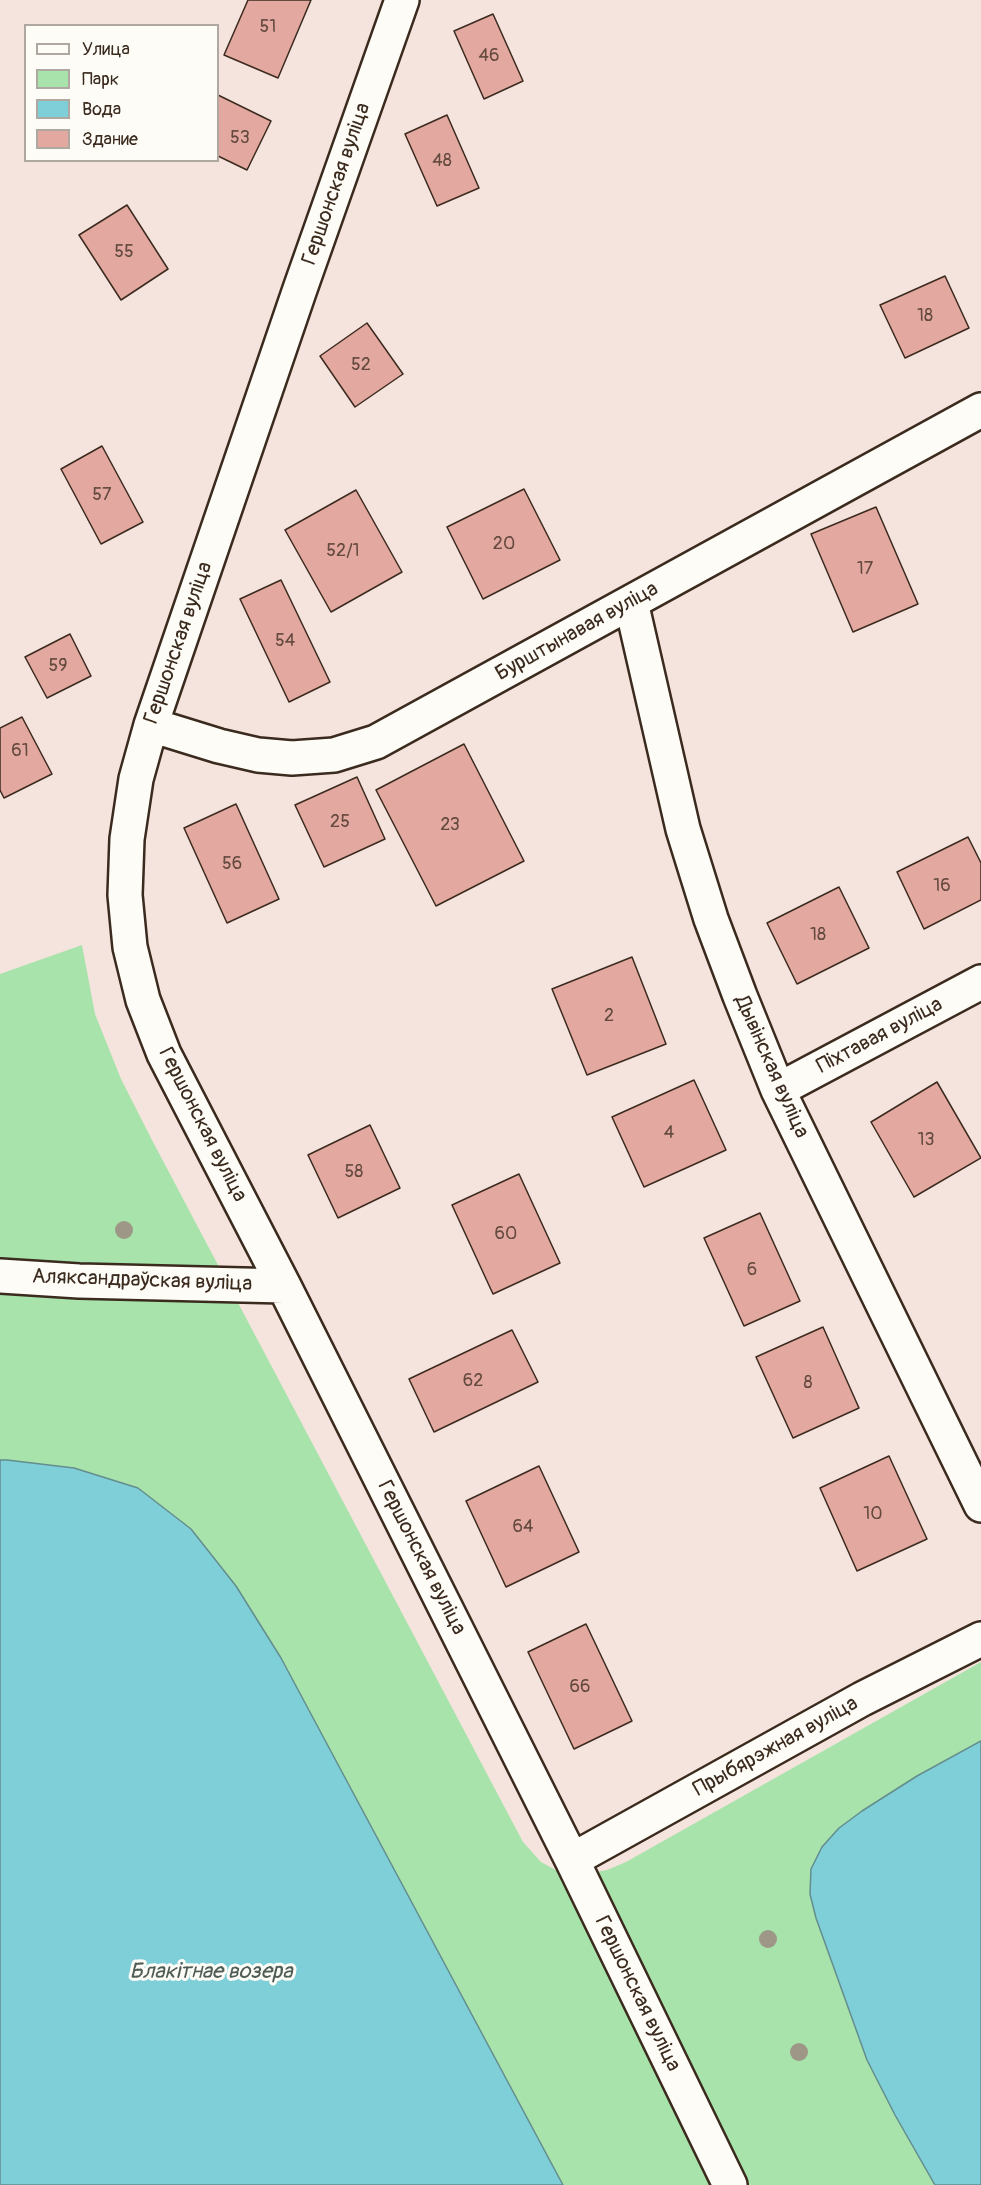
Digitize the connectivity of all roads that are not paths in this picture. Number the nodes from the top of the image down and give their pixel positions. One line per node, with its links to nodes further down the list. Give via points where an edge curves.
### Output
1 (402, 0): 4 (street, Гершонская вуліца)
2 (981, 410): 3 (street, Бурштынавая вуліца)
3 (630, 602): 4 (street, Бурштынавая вуліца, via 376,742 334,755 258,755); 6 (street, Дывінская вуліца, via 683,829 711,919)
4 (151, 725): 8 (street, Гершонская вуліца, via 136,779 127,838 125,895 130,947 143,1000 164,1054)
5 (981, 982): 6 (street, Піхтавая вуліца)
6 (778, 1090): 9 (street, Дывінская вуліца)
7 (0, 1276): 8 (street, Аляксандраўская вуліца)
8 (284, 1286): 11 (street, Гершонская вуліца)
9 (981, 1506)
10 (981, 1639): 11 (street, Прыбярэжная вуліца, via 852,1704)
11 (572, 1860): 12 (street, Гершонская вуліца)
12 (730, 2185)

